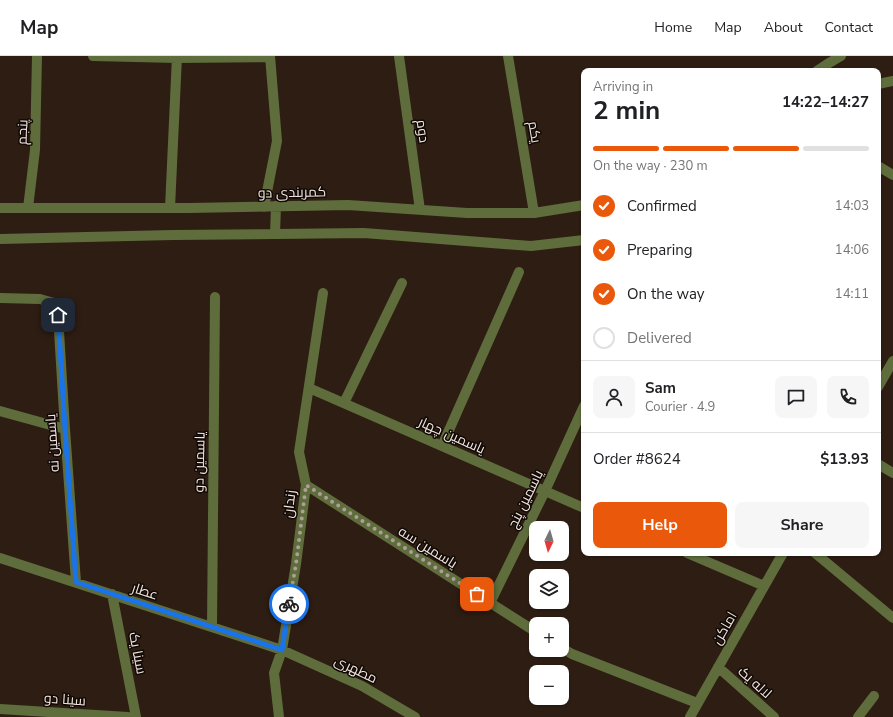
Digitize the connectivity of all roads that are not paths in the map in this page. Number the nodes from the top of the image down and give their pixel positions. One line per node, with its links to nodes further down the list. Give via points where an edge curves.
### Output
1 (37, 56): 17 (street, پنجم, via 35,150)
2 (93, 56): 6 (street)
3 (399, 56): 19 (street, دوم)
4 (508, 56): 20 (street, یکم)
5 (841, 56): 8 (street)
6 (177, 57): 7 (street); 18 (street)
7 (270, 57): 15 (street, via 277,141)
8 (832, 67)
9 (893, 81): 10 (street)
10 (881, 83)
11 (881, 168): 12 (street)
12 (893, 175)
13 (276, 206): 15 (street, کمربندی دو); 19 (street, کمربندی دو, via 348,205); 21 (street)
14 (581, 206): 20 (street, کمربندی دو)
15 (264, 207): 18 (street, کمربندی دو)
16 (0, 208): 17 (street, کمربندی دو)
17 (28, 208): 18 (street, کمربندی دو)
18 (170, 208)
19 (420, 210): 20 (street, کمربندی دو)
20 (534, 213)
21 (275, 234): 22 (street); 23 (street, via 364,233 531,246)
22 (0, 239)
23 (581, 240)
24 (519, 272): 36 (street)
25 (402, 283): 32 (street)
26 (323, 293): 31 (street, زندان)
27 (215, 297): 51 (street, یاسمین دو)
28 (0, 298): 35 (street, یاسمین نه, via 40,299 54,303 58,315)
29 (893, 361): 30 (street)
30 (881, 382)
31 (309, 388): 32 (street, یاسمین چهار); 39 (street, زندان, via 299,452)
32 (344, 403): 36 (street, یاسمین چهار)
33 (0, 411): 35 (street)
34 (581, 413): 40 (street, یاسمین پنج)
35 (65, 429): 46 (street, یاسمین نه)
36 (442, 446): 40 (street, یاسمین چهار)
37 (881, 466): 38 (street)
38 (893, 473)
39 (306, 485): 49 (street, یاسمین سه); 53 (street, زندان)
40 (545, 491): 41 (street, یاسمین چهار); 49 (street, یاسمین پنج)
41 (581, 507)
42 (695, 556): 47 (street)
43 (781, 556): 47 (street, اماکن)
44 (819, 556): 50 (street)
45 (0, 558): 46 (street, عطار)
46 (76, 582): 48 (street, عطار)
47 (764, 586): 55 (street, اماکن)
48 (112, 594): 51 (street, عطار); 60 (street, سینا یک)
49 (490, 603): 52 (street, یاسمین سه)
50 (893, 618)
51 (212, 627): 53 (street, عطار)
52 (529, 628)
53 (282, 650): 61 (street, زندان, via 274,673); 62 (street, مطهری, via 362,686)
54 (569, 652): 57 (street)
55 (718, 667): 57 (street, اماکن); 64 (street, لاله یک)
56 (874, 696): 65 (street)
57 (698, 703): 63 (street, اماکن)
58 (0, 708): 59 (street, سینا دو)
59 (128, 717)
60 (136, 717)
61 (280, 717)
62 (415, 717)
63 (690, 717)
64 (774, 717)
65 (858, 717)

